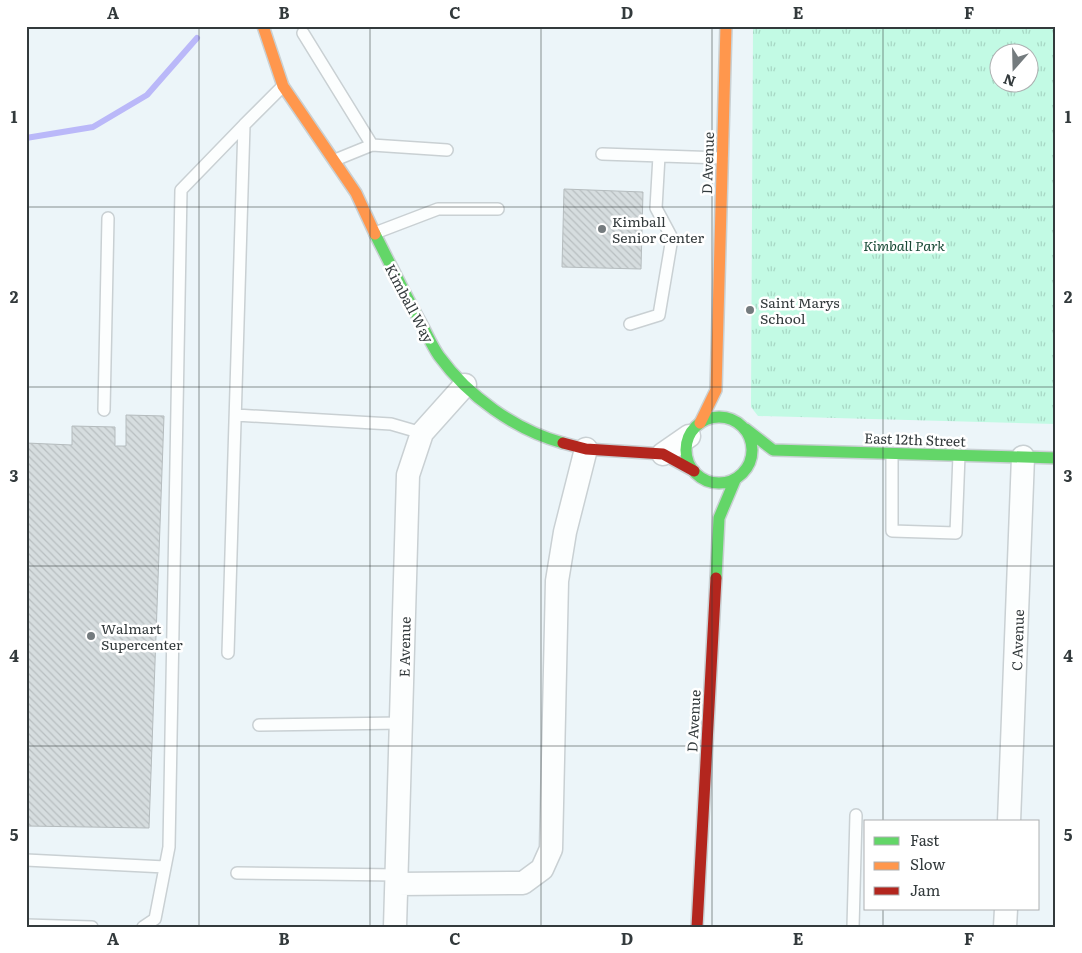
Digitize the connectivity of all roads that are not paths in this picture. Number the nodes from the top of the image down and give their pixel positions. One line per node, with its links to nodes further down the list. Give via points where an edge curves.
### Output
1 (263, 26): 4 (street, Kimball Way)
2 (726, 26): 10 (street, D Avenue)
3 (303, 33): 6 (lane)
4 (283, 86): 5 (lane); 11 (street, Kimball Way)
5 (244, 125): 19 (lane); 40 (lane, via 181,190 169,846)
6 (372, 145): 7 (lane); 11 (lane)
7 (447, 150)
8 (602, 154): 9 (lane)
9 (659, 156): 10 (lane); 15 (lane, via 656,208 672,238 659,315)
10 (722, 158): 17 (street, D Avenue)
11 (333, 161): 14 (street, Kimball Way, via 356,193)
12 (498, 208): 14 (lane, via 438,209)
13 (108, 218): 18 (lane)
14 (375, 233): 16 (street, Kimball Way, via 439,356)
15 (630, 324)
16 (465, 385): 22 (street, E Avenue); 23 (street, Kimball Way, via 508,418 548,439)
17 (722, 398): 20 (street); 21 (street, D Avenue)
18 (104, 410)
19 (236, 415): 22 (lane, via 391,424); 34 (lane)
20 (742, 425): 21 (street, via 726,417 715,416); 24 (street); 30 (street, via 751,439 753,450)
21 (694, 430): 26 (street); 31 (street, via 686,447 687,458)
22 (422, 433): 35 (street, E Avenue, via 408,475)
23 (586, 449): 26 (street, Kimball Way); 42 (street, via 565,532 557,581 551,849 542,869 523,883)
24 (771, 449): 25 (street, East 12th Street); 30 (street)
25 (892, 454): 27 (street, East 12th Street); 27 (lane, via 892,531 956,533)
26 (666, 456): 31 (street, Kimball Way)
27 (959, 456): 28 (street, East 12th Street)
28 (1023, 457): 29 (street, East 12th Street); 38 (street, C Avenue)
29 (1056, 458)
30 (746, 471): 32 (street)
31 (698, 475): 32 (street, via 718,484); 33 (street, D Avenue)
32 (735, 480): 33 (street, D Avenue)
33 (719, 518): 48 (street, D Avenue)
34 (228, 653)
35 (402, 723): 36 (lane); 42 (street, E Avenue)
36 (259, 725)
37 (856, 815): 49 (lane)
38 (1009, 820)
39 (26, 860): 40 (lane)
40 (165, 867): 46 (lane, via 155,919)
41 (238, 873): 42 (lane)
42 (398, 880): 47 (street, E Avenue)
43 (1006, 910): 50 (street)
44 (26, 925): 45 (lane)
45 (92, 927)
46 (143, 927)
47 (395, 927)
48 (697, 927)
49 (853, 927)
50 (1005, 927)

